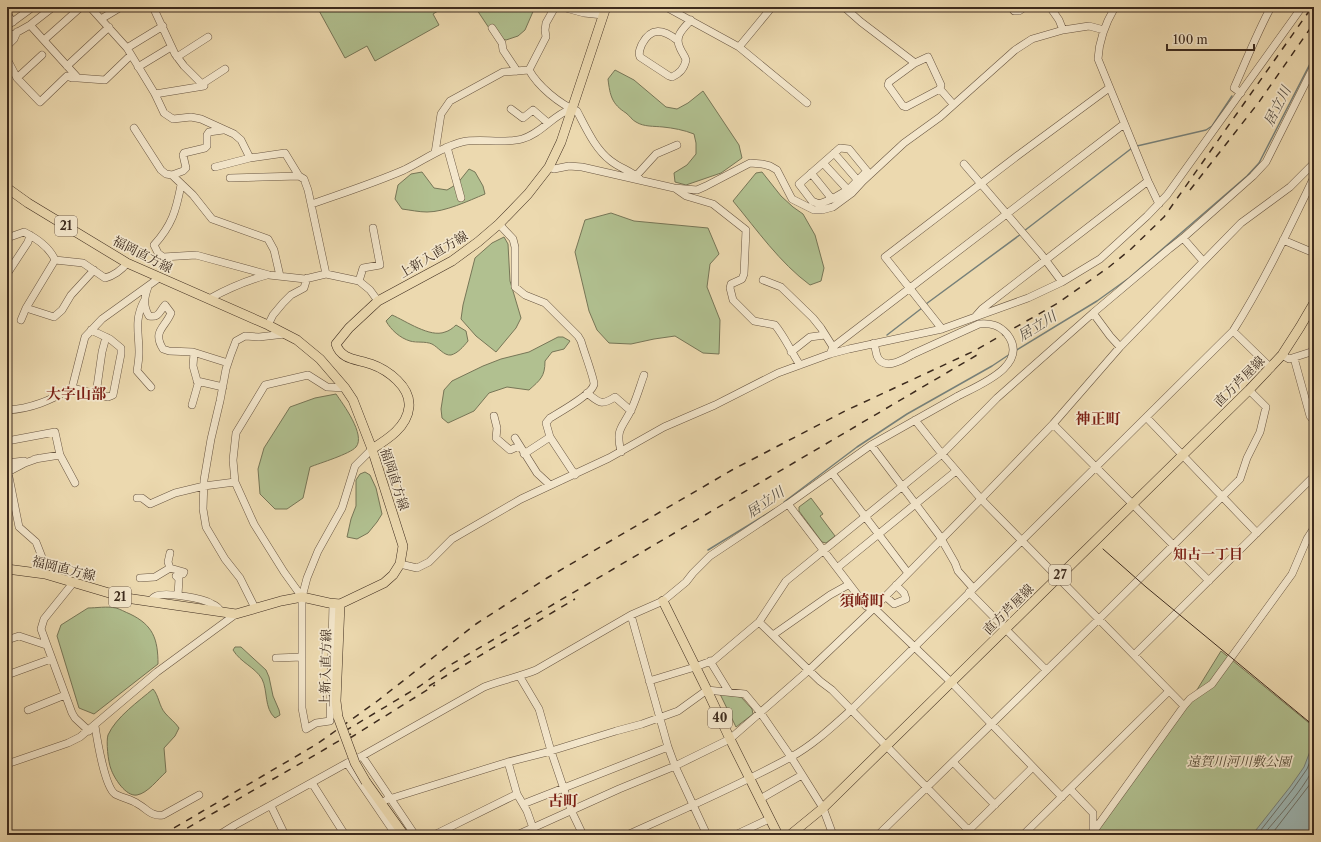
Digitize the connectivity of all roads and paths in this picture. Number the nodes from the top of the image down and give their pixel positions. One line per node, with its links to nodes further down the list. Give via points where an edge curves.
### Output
1 (33, 7): 22 (street)
2 (53, 7): 23 (street)
3 (81, 7): 32 (street)
4 (90, 7): 20 (street)
5 (153, 7): 24 (street)
6 (555, 7): 47 (street, via 546,23 546,37)
7 (562, 7): 18 (street, via 584,13)
8 (666, 7): 21 (street)
9 (772, 7): 36 (street)
10 (844, 7): 42 (street)
11 (1011, 7): 12 (street, via 1014,11 1020,11)
12 (1025, 7)
13 (1050, 7): 27 (street)
14 (1115, 7): 28 (street)
15 (1270, 7): 54 (street, via 1234,88)
16 (1302, 7): 54 (street)
17 (118, 8): 20 (street)
18 (605, 11): 59 (main road, 上新入直方線)
19 (7, 14): 22 (street)
20 (102, 19): 25 (street)
21 (691, 20): 33 (street); 36 (street)
22 (10, 24)
23 (30, 25): 29 (street); 32 (street)
24 (163, 26): 35 (street); 37 (street)
25 (109, 27): 37 (street); 43 (street)
26 (492, 28): 48 (street)
27 (1063, 30): 28 (street, via 1089,26); 57 (street, via 1032,39 1015,50)
28 (1104, 30): 53 (street, via 1099,44 1098,59)
29 (18, 32): 31 (street); 34 (street)
30 (208, 37): 40 (street)
31 (7, 38)
32 (44, 40): 43 (street)
33 (677, 40): 33 (street, via 686,60 682,70 672,78 640,56 643,44 653,32 665,32)
34 (7, 46)
35 (171, 47): 40 (street); 45 (street)
36 (739, 47): 56 (street)
37 (127, 48): 39 (street)
38 (42, 55): 49 (street)
39 (131, 55): 45 (street); 50 (street, via 104,80)
40 (177, 57): 51 (street)
41 (7, 59): 49 (street)
42 (915, 64): 52 (street, via 928,57); 52 (street, via 888,85 903,106 906,107)
43 (66, 66): 50 (street)
44 (1314, 66): 96 (street, via 1266,162)
45 (138, 67): 55 (street)
46 (225, 69): 51 (street)
47 (529, 70): 48 (street); 59 (street, via 546,91)
48 (518, 71): 66 (street, via 503,72 450,101 441,114)
49 (17, 78): 50 (street, via 40,102 67,76)
50 (78, 78)
51 (202, 84): 55 (street, via 204,86)
52 (940, 88): 57 (street)
53 (1109, 88): 61 (street); 82 (street)
54 (1241, 93): 90 (street)
55 (155, 94): 63 (street, via 164,113 173,119 201,119)
56 (807, 103)
57 (953, 104): 81 (street)
58 (511, 109): 60 (street, via 523,118 533,110)
59 (571, 109): 60 (street, via 564,111); 73 (main road, 上新入直方線, via 561,142); 79 (street, via 577,111 602,153)
60 (548, 124): 65 (street, via 533,135 522,139 462,142)
61 (1124, 124): 80 (street); 91 (street)
62 (134, 128): 75 (street, via 161,170)
63 (224, 130): 68 (street, via 242,140); 75 (street, via 209,132 207,146 184,153 186,168)
64 (677, 145): 79 (street, via 656,154)
65 (447, 148): 66 (street); 87 (street)
66 (435, 153): 89 (street, via 384,178)
67 (834, 153): 69 (street); 81 (street); 81 (street, via 840,148 849,149 866,170)
68 (250, 158): 72 (street); 76 (street, via 285,152)
69 (824, 163): 74 (street); 86 (street)
70 (1314, 163): 101 (street, via 1290,187 1241,223)
71 (964, 164): 82 (street)
72 (215, 167)
73 (549, 167): 79 (street, via 582,167); 92 (main road, 上新入直方線, via 528,194)
74 (811, 173): 88 (street); 88 (street, via 799,184 812,201 819,204)
75 (172, 175): 83 (street)
76 (299, 176): 78 (street); 89 (street, via 304,179)
77 (1314, 177): 97 (street)
78 (230, 178)
79 (639, 178): 85 (street)
80 (1148, 181): 90 (street); 100 (street)
81 (859, 182): 85 (street, via 852,193 833,207 822,210 814,210 792,200 777,170 762,164 750,163 697,190); 86 (street)
82 (981, 184): 91 (street); 114 (street, via 886,257)
83 (181, 185): 106 (street, via 176,212 165,233 154,245 158,253 163,257 196,255); 107 (street, via 193,195 212,219 268,239 274,250)
84 (7, 188): 102 (main road, 福岡直方線 / 21)
85 (674, 188): 134 (street, via 686,196 713,204 746,230 744,274 742,279 731,284 733,300 754,321 775,325)
86 (848, 190): 88 (street)
87 (461, 198)
88 (832, 199)
89 (312, 204): 105 (street)
90 (1159, 204): 112 (street, via 1100,259)
91 (1006, 213): 100 (street); 114 (street)
92 (499, 224): 117 (main road, 上新入直方線, via 452,260); 149 (street, via 513,239 515,287 525,295 545,303 581,341 594,384)
93 (373, 228): 111 (street, via 380,265 362,268)
94 (30, 235): 95 (street, via 24,232); 99 (street, via 40,241); 104 (street)
95 (7, 238)
96 (1184, 238): 101 (street); 120 (street)
97 (1284, 240): 98 (street); 126 (street)
98 (1314, 253)
99 (55, 260): 103 (street, via 83,263); 119 (street)
100 (1045, 260): 112 (street); 121 (street, via 982,308)
101 (1203, 261): 131 (street)
102 (127, 263): 103 (street, via 105,278); 108 (main road, 福岡直方線 / 21)
103 (94, 270): 119 (street, via 54,317)
104 (7, 274)
105 (326, 274): 109 (street); 111 (street)
106 (269, 275): 107 (street); 115 (street, via 246,280)
107 (280, 276): 109 (street)
108 (159, 278): 113 (street); 115 (main road, 福岡直方線 / 21)
109 (307, 278): 123 (street, via 304,288 283,303)
110 (763, 280): 128 (street, via 781,287 813,318)
111 (359, 281): 117 (street)
112 (1062, 282): 121 (street, via 1028,298)
113 (148, 287): 116 (street); 125 (street, via 102,319)
114 (909, 287): 124 (street); 132 (street)
115 (209, 299): 123 (main road, 福岡直方線 / 21)
116 (144, 301): 135 (street, via 149,316 155,318 165,305 171,312 159,333 163,349); 146 (street, via 139,310 137,325 140,351 137,371)
117 (378, 301): 164 (main road, 上新入直方線, via 348,328 336,344 338,352 345,356 384,370 406,390 410,400 408,414 401,427)
118 (1314, 303): 137 (main road, 直方芦屋線 / 27)
119 (26, 308): 122 (street)
120 (1092, 314): 131 (street); 167 (street, via 997,398)
121 (974, 317): 124 (street)
122 (21, 320)
123 (268, 325): 127 (main road, 福岡直方線 / 21)
124 (942, 329): 130 (street)
125 (91, 330): 129 (street); 145 (street, via 85,337)
126 (1233, 332): 141 (street); 155 (street)
127 (286, 334): 139 (street, via 245,336 236,341); 147 (main road, 福岡直方線 / 21, via 320,359)
128 (825, 335): 132 (street); 134 (street, via 810,337)
129 (106, 337): 150 (street); 150 (street, via 121,348 121,354 113,395 108,397)
130 (874, 343): 136 (street); 156 (street, bridge, via 878,357 887,364 895,363 979,324 997,325 1008,336 1012,346 1012,357 1007,366 997,375)
131 (1120, 346): 158 (street)
132 (833, 347): 136 (street)
133 (1314, 351): 138 (street)
134 (791, 352): 140 (street)
135 (194, 353): 139 (street); 143 (street)
136 (830, 354): 140 (street)
137 (1282, 355): 138 (street, via 1289,359); 141 (main road, 直方芦屋線 / 27)
138 (1294, 358): 157 (street, via 1310,416)
139 (228, 363): 144 (street)
140 (800, 365): 165 (street, via 664,426)
141 (1271, 368): 148 (main road, 直方芦屋線 / 27)
142 (644, 375): 153 (street)
143 (197, 381): 144 (street); 151 (street)
144 (223, 387): 181 (street)
145 (72, 388): 150 (street); 152 (street, via 44,403 24,409)
146 (151, 388)
147 (345, 388): 164 (main road, 福岡直方線 / 21, via 353,400); 178 (street, via 327,387 308,375 264,385 236,433 233,460)
148 (1249, 390): 169 (main road, 直方芦屋線 / 27); 183 (street, via 1266,407 1265,413 1260,432 1240,479)
149 (587, 393): 153 (street, via 601,402 615,397); 159 (street, via 550,418 546,423)
150 (96, 394)
151 (192, 405)
152 (7, 410)
153 (631, 411): 165 (street, via 619,432)
154 (494, 416): 163 (street, via 496,438 510,450)
155 (1146, 418): 169 (street); 172 (street)
156 (915, 420): 162 (street); 167 (street)
157 (1314, 421)
158 (1053, 424): 172 (street); 185 (street)
159 (550, 437): 166 (street); 176 (street)
160 (515, 438): 163 (street)
161 (7, 442): 168 (street, via 55,432)
162 (871, 445): 175 (street); 182 (street)
163 (519, 446): 166 (street)
164 (372, 449): 198 (main road, 福岡直方線 / 21, via 403,546); 213 (street, via 355,466 342,508 318,551)
165 (621, 452): 176 (street)
166 (524, 454): 180 (street, via 537,473)
167 (942, 454): 173 (street); 182 (street)
168 (60, 455): 170 (street); 179 (street)
169 (1183, 456): 183 (street); 188 (main road, 直方芦屋線 / 27)
170 (39, 458): 171 (street); 174 (street)
171 (7, 463)
172 (1097, 467): 188 (street); 194 (street)
173 (956, 471): 185 (street); 187 (street)
174 (8, 472): 203 (street, via 19,527 36,542 45,565)
175 (832, 473): 186 (street); 189 (street)
176 (575, 475): 180 (street)
177 (1314, 476): 191 (street)
178 (235, 482): 181 (street); 213 (street, via 254,524)
179 (75, 483)
180 (550, 485): 198 (street, via 452,539 429,562 417,568)
181 (204, 486): 184 (street, via 175,493 150,504 142,498); 217 (street, via 206,527 240,578)
182 (903, 486): 187 (street); 189 (street)
183 (1222, 497): 191 (street); 195 (street)
184 (137, 498)
185 (981, 499): 193 (street); 194 (street)
186 (788, 504): 196 (street); 214 (street, via 710,556 686,582)
187 (916, 504): 192 (street); 193 (street)
188 (1133, 504): 195 (street); 204 (main road, 直方芦屋線 / 27)
189 (865, 516): 192 (street); 196 (street)
190 (1314, 528): 245 (street, via 1292,574 1212,684)
191 (1257, 533): 206 (street)
192 (879, 535): 200 (street); 202 (street)
193 (941, 539): 202 (street); 210 (street)
194 (1022, 541): 204 (street); 210 (street)
195 (1174, 545): 206 (street); 222 (street)
196 (824, 550): 200 (street); 223 (street, via 786,581)
197 (170, 553): 199 (street)
198 (400, 564): 216 (main road, via 384,583)
199 (170, 568): 205 (street, via 155,578); 211 (street, via 184,572 177,575)
200 (837, 568): 208 (street)
201 (7, 569): 203 (main road, 福岡直方線 / 21)
202 (908, 573): 209 (street)
203 (45, 574): 207 (main road, 福岡直方線 / 21)
204 (1058, 577): 222 (street); 224 (main road, 直方芦屋線 / 27)
205 (140, 578)
206 (1209, 580): 229 (street)
207 (73, 583): 215 (main road, 福岡直方線 / 21); 227 (street, via 44,619 41,629)
208 (848, 584): 218 (street, via 866,606); 225 (street)
209 (896, 585): 212 (street); 212 (street, via 906,599 894,604)
210 (971, 590): 224 (street); 228 (street)
211 (178, 595): 215 (street, via 161,594 154,596); 219 (street, via 211,602)
212 (885, 596): 218 (street)
213 (302, 597): 216 (main road, 福岡直方線 / 21); 217 (main road, 福岡直方線 / 21); 230 (street)
214 (663, 601): 221 (street); 234 (main road, 40)
215 (150, 602): 219 (main road, 福岡直方線 / 21)
216 (337, 604): 230 (street, via 330,721 316,723 306,729 302,708); 289 (main road, 上新入直方線, bridge, via 338,717 355,763)
217 (255, 608): 220 (main road, 福岡直方線 / 21)
218 (874, 608): 228 (street); 235 (street)
219 (221, 612): 220 (main road, 福岡直方線 / 21)
220 (236, 614): 251 (street, via 157,672)
221 (631, 615): 238 (street, via 536,670); 239 (street)
222 (1099, 619): 229 (street); 236 (street)
223 (759, 622): 225 (street); 233 (street)
224 (1006, 630): 236 (street); 240 (main road, 直方芦屋線 / 27)
225 (773, 635): 235 (street)
226 (7, 640): 227 (street, via 19,636)
227 (46, 645): 232 (street)
228 (914, 646): 240 (street); 247 (street)
229 (1134, 655): 242 (street)
230 (302, 657): 231 (street)
231 (276, 658)
232 (51, 659): 237 (street); 244 (street)
233 (710, 661): 234 (street); 243 (street)
234 (695, 667): 239 (street); 241 (main road, 40)
235 (809, 670): 247 (street); 248 (street)
236 (1046, 670): 250 (street)
237 (7, 675)
238 (520, 676): 255 (street, via 539,709); 256 (street, via 484,687)
239 (649, 681): 249 (street)
240 (952, 683): 250 (street); 253 (main road, 直方芦屋線 / 27)
241 (707, 690): 243 (street); 249 (street, via 678,711); 252 (main road, 40)
242 (1169, 691): 245 (street); 269 (street)
243 (729, 692): 248 (street, via 745,694)
244 (65, 695): 246 (street); 251 (street, via 75,718)
245 (1184, 706): 284 (street)
246 (28, 710)
247 (851, 710): 253 (street); 257 (street, via 820,737)
248 (760, 712): 252 (street); 257 (street)
249 (659, 718): 254 (street); 255 (street)
250 (992, 724): 259 (street); 263 (street)
251 (92, 728): 261 (street, via 74,740); 271 (street, via 108,783 115,794 136,802 157,816)
252 (730, 740): 262 (street); 265 (main road, 40)
253 (887, 746): 267 (street); 279 (main road, 直方芦屋線 / 27)
254 (668, 747): 262 (street); 268 (street)
255 (550, 751): 258 (street); 268 (street)
256 (362, 756): 260 (street); 273 (street)
257 (791, 757): 264 (street); 265 (street)
258 (508, 762): 270 (street); 273 (street)
259 (953, 762): 267 (street); 277 (street)
260 (347, 763): 266 (street); 288 (street)
261 (7, 764)
262 (675, 766): 276 (street); 280 (street)
263 (1033, 767): 272 (street); 277 (street)
264 (802, 775): 274 (street); 279 (street)
265 (750, 779): 274 (main road, 40); 276 (street)
266 (312, 783): 278 (street); 287 (street)
267 (926, 787): 283 (street); 300 (street)
268 (564, 789): 275 (street); 280 (street)
269 (1070, 789): 272 (street); 284 (street, via 1093,813)
270 (517, 794): 275 (street); 291 (street)
271 (199, 795)
272 (1062, 797): 301 (street)
273 (388, 799): 290 (street)
274 (760, 799): 281 (main road, 40)
275 (523, 804): 282 (street)
276 (694, 804): 294 (street); 295 (street)
277 (995, 805): 283 (street)
278 (271, 806): 285 (street); 286 (street)
279 (822, 808): 298 (main road, 直方芦屋線 / 27); 299 (street)
280 (571, 810): 282 (street); 293 (street)
281 (769, 819): 296 (street); 297 (main road, 40)
282 (533, 828): 292 (street)
283 (968, 834)
284 (1092, 834)
285 (219, 835)
286 (285, 835)
287 (346, 835)
288 (396, 835)
289 (404, 835)
290 (415, 835)
291 (434, 835)
292 (517, 835)
293 (583, 835)
294 (627, 835)
295 (707, 835)
296 (735, 835)
297 (778, 835)
298 (790, 835)
299 (833, 835)
300 (878, 835)
301 (1024, 835)

